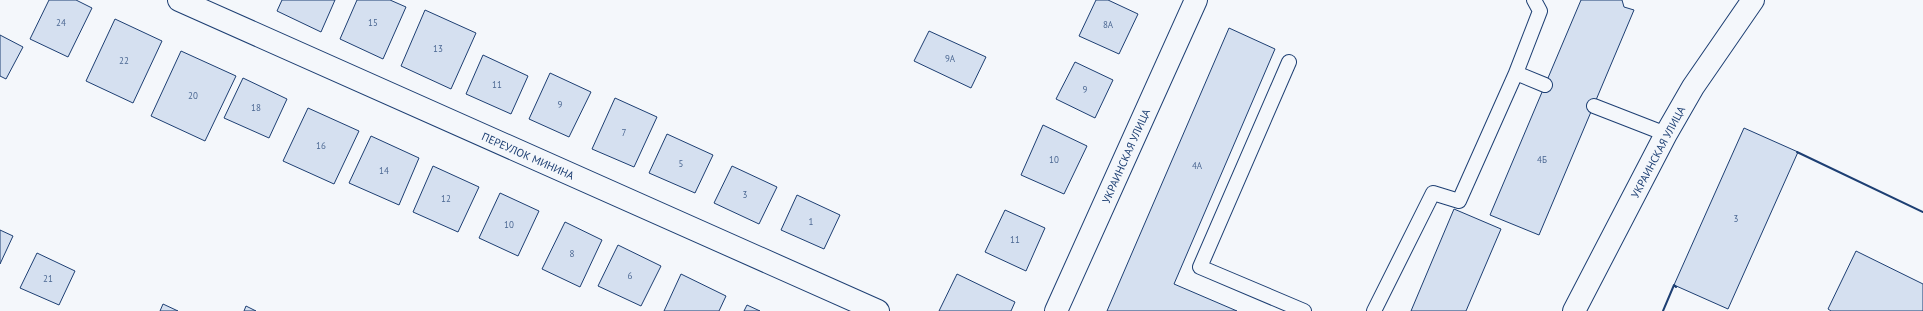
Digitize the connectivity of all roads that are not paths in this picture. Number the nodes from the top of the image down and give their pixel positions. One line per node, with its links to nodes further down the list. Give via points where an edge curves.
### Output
1 (179, 0): 10 (street, ПЕРЕУЛОК МИНИНА)
2 (1196, 0): 11 (street, УКРАИНСКАЯ УЛИЦА)
3 (1534, 0): 6 (lane, via 1540,11)
4 (1753, 0): 9 (street, УКРАИНСКАЯ УЛИЦА, via 1693,87)
5 (1289, 62): 12 (lane, via 1200,267)
6 (1516, 73): 7 (lane); 13 (lane, via 1459,201 1434,193)
7 (1545, 86)
8 (1594, 106): 9 (lane)
9 (1666, 134): 14 (street, УКРАИНСКАЯ УЛИЦА)
10 (878, 311)
11 (1056, 311)
12 (1304, 311)
13 (1374, 311)
14 (1574, 311)

